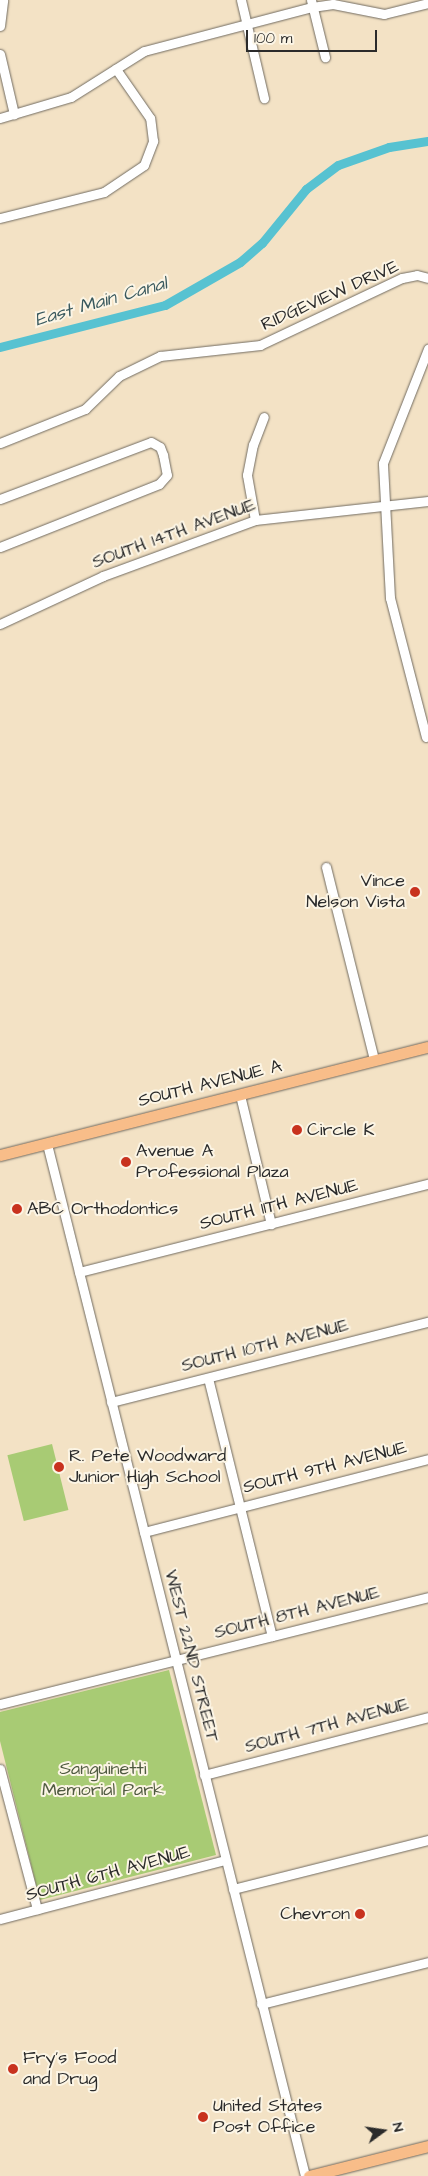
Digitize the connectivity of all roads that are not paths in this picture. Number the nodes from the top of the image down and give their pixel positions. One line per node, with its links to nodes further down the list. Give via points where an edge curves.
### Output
1 (3, 0): 5 (street)
2 (240, 0): 6 (street)
3 (428, 3): 4 (street, via 384,14 333,4)
4 (312, 4): 6 (street); 8 (street)
5 (0, 26)
6 (247, 26): 9 (street, via 144,51); 10 (street)
7 (0, 54): 11 (street)
8 (325, 57)
9 (116, 69): 11 (street, via 71,97); 13 (street, via 150,118 153,141 144,165 104,192)
10 (264, 98)
11 (14, 114): 12 (street)
12 (0, 118)
13 (0, 218)
14 (428, 278): 17 (street, RIDGEVIEW DRIVE, via 417,275 402,278 260,345 160,356 119,376 85,409)
15 (428, 349): 20 (street, via 383,462)
16 (264, 417): 21 (street, via 252,445 247,476)
17 (0, 443)
18 (0, 500): 22 (street, via 151,442 160,447 163,455 167,476 159,484)
19 (428, 502): 20 (street, SOUTH 14TH AVENUE)
20 (385, 506): 21 (street, SOUTH 14TH AVENUE); 24 (street, via 390,598)
21 (256, 520): 23 (street, SOUTH 14TH AVENUE, via 103,576)
22 (0, 547)
23 (0, 624)
24 (426, 737)
25 (326, 866): 27 (street)
26 (428, 1047): 27 (main road, SOUTH AVENUE A)
27 (374, 1060): 28 (main road, SOUTH AVENUE A)
28 (240, 1095): 29 (main road, SOUTH AVENUE A); 32 (street)
29 (47, 1144): 30 (main road, SOUTH AVENUE A); 33 (street, WEST 22ND STREET)
30 (0, 1155)
31 (428, 1184): 32 (street, SOUTH 11TH AVENUE)
32 (272, 1224): 33 (street, SOUTH 11TH AVENUE)
33 (79, 1272): 36 (street, WEST 22ND STREET)
34 (428, 1322): 35 (street, SOUTH 10TH AVENUE)
35 (208, 1378): 36 (street, SOUTH 10TH AVENUE); 38 (street)
36 (111, 1402): 39 (street, WEST 22ND STREET)
37 (428, 1459): 38 (street, SOUTH 9TH AVENUE)
38 (241, 1506): 39 (street, SOUTH 9TH AVENUE); 41 (street)
39 (144, 1532): 42 (street, WEST 22ND STREET)
40 (428, 1597): 41 (street, SOUTH 8TH AVENUE)
41 (272, 1636): 42 (street, SOUTH 8TH AVENUE)
42 (174, 1661): 43 (street, SOUTH 8TH AVENUE); 46 (street, WEST 22ND STREET)
43 (0, 1704)
44 (428, 1717): 46 (street, SOUTH 7TH AVENUE)
45 (0, 1769): 50 (street)
46 (204, 1775): 48 (street, WEST 22ND STREET)
47 (428, 1840): 49 (street)
48 (225, 1860): 49 (street, WEST 22ND STREET); 50 (street, SOUTH 6TH AVENUE)
49 (234, 1890): 53 (street, WEST 22ND STREET)
50 (37, 1909): 51 (street, SOUTH 6TH AVENUE)
51 (0, 1919)
52 (428, 1962): 53 (street)
53 (261, 2004): 55 (street, WEST 22ND STREET)
54 (428, 2146): 55 (main road)
55 (307, 2176)

